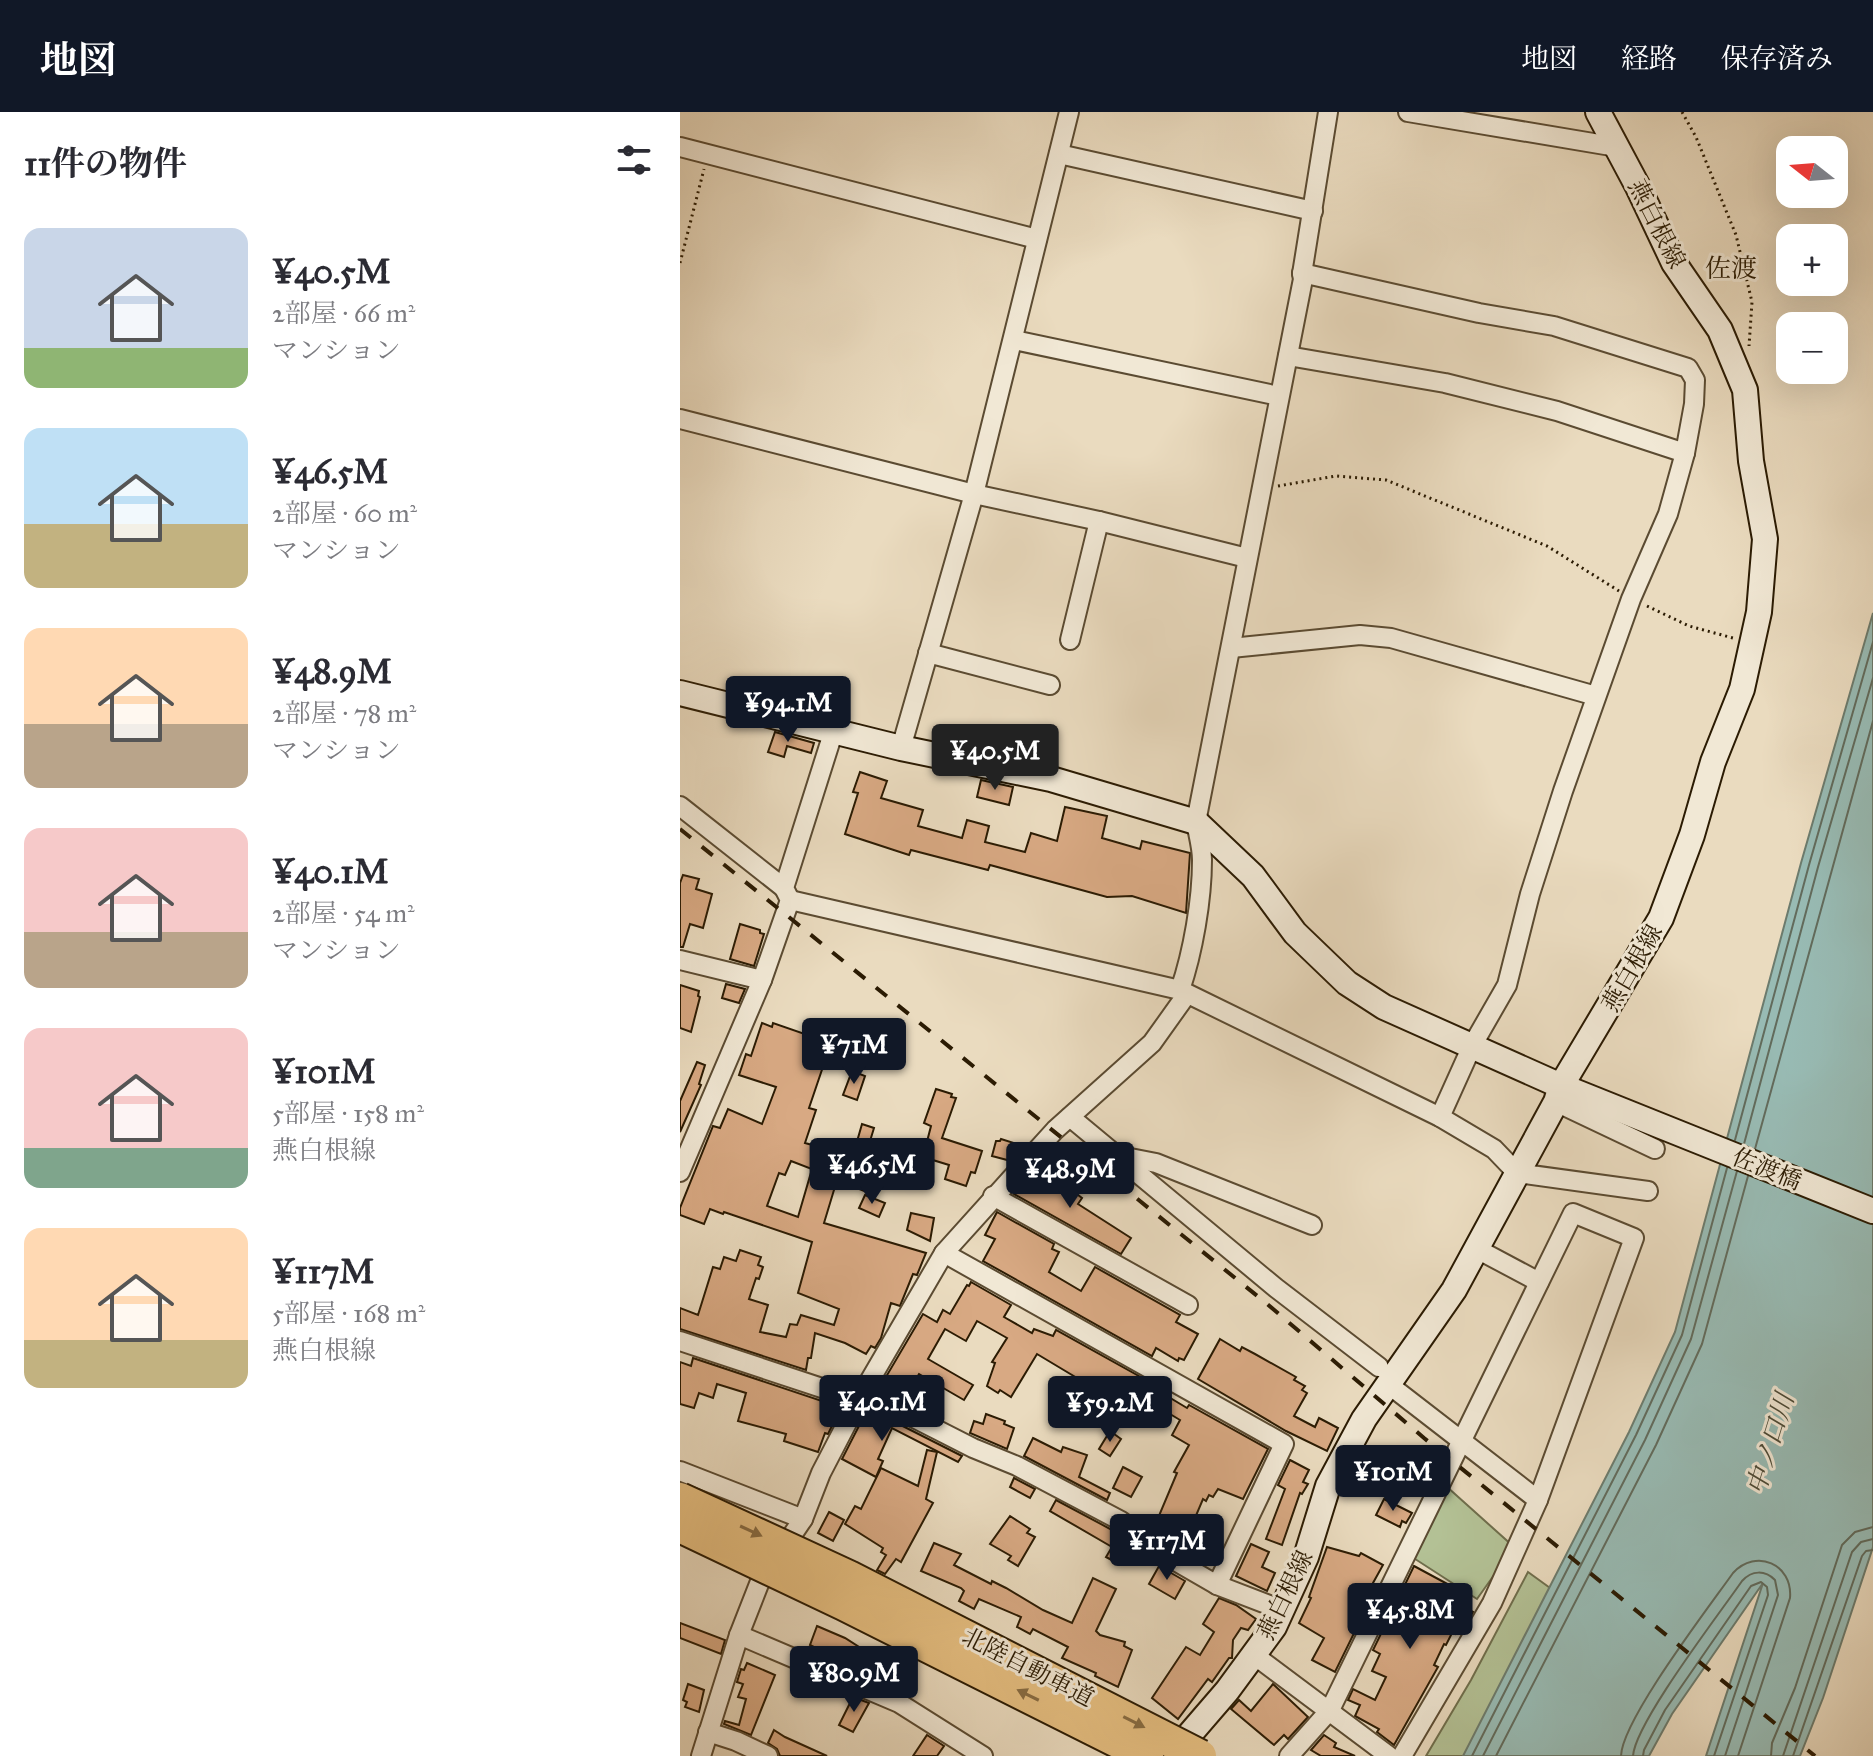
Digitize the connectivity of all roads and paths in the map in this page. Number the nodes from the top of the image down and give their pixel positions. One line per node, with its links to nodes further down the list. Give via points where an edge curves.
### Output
1 (1069, 112): 9 (street)
2 (1328, 112): 10 (street)
3 (1408, 112): 7 (street)
4 (1598, 112): 7 (main road, 燕白根線)
5 (1682, 112): 15 (path, via 1736,235 1752,302)
6 (680, 147): 8 (street)
7 (1617, 147): 26 (main road, 燕白根線, via 1674,263 1720,330 1745,390 1765,539)
8 (708, 154): 11 (street); 12 (path)
9 (1059, 154): 10 (street); 11 (street)
10 (1313, 211): 13 (street)
11 (1037, 239): 14 (street)
12 (680, 263)
13 (1302, 273): 16 (street); 19 (street, via 1554,326 1688,368 1695,380)
14 (1014, 340): 17 (street); 21 (street)
15 (1749, 346)
16 (1288, 356): 17 (street); 19 (street, via 1445,383 1557,411)
17 (1279, 396): 20 (street)
18 (680, 419): 21 (street)
19 (1685, 453): 24 (street, via 1668,514)
20 (1262, 489): 23 (street); 24 (path, via 1336,476 1386,480 1547,546)
21 (974, 494): 22 (street); 28 (street)
22 (1099, 521): 23 (street); 25 (street)
23 (1247, 558): 27 (street)
24 (1631, 599): 26 (path, via 1689,626); 31 (street)
25 (1070, 640)
26 (1752, 644): 41 (main road, 燕白根線, via 1742,689 1661,918)
27 (1231, 648): 31 (street, via 1360,635 1391,638); 35 (street)
28 (928, 653): 29 (street); 33 (street)
29 (1050, 685)
30 (680, 693): 32 (main road)
31 (1596, 696): 40 (street, via 1530,894 1507,985)
32 (834, 730): 33 (main road); 36 (street)
33 (901, 748): 35 (main road, via 1051,779)
34 (680, 806): 36 (street)
35 (1196, 822): 39 (street, via 1202,858); 40 (main road, 佐渡橋, via 1253,876 1295,933 1347,983 1384,1007)
36 (787, 894): 38 (street); 39 (street)
37 (680, 960): 38 (street)
38 (762, 980): 45 (street)
39 (1184, 992): 42 (street, via 1152,1043); 43 (street)
40 (1472, 1046): 41 (main road, 佐渡橋); 43 (street)
41 (1558, 1094): 46 (main road, 燕白根線); 49 (main road, 佐渡橋, via 1659,1138)
42 (1070, 1117): 44 (street); 48 (street)
43 (1440, 1117): 46 (street, via 1494,1149)
44 (1117, 1156): 50 (street, via 1156,1163); 56 (street)
45 (680, 1172)
46 (1517, 1173): 47 (street); 51 (main road, 燕白根線)
47 (1648, 1191)
48 (993, 1196): 52 (street); 54 (street)
49 (1873, 1211)
50 (1312, 1225)
51 (1477, 1249): 53 (street); 56 (main road, 燕白根線, via 1454,1290)
52 (944, 1253): 57 (street); 64 (street, via 1284,1444)
53 (1539, 1282): 58 (street); 61 (street, via 1573,1213 1634,1238)
54 (1188, 1305)
55 (680, 1341): 57 (street, via 837,1393)
56 (1383, 1375): 58 (street); 65 (main road, 燕白根線, via 1328,1486 1306,1557)
57 (863, 1392): 62 (street); 64 (street, via 1121,1521)
58 (1462, 1441): 61 (street); 68 (street)
59 (680, 1471): 62 (street)
60 (680, 1499): 75 (highway, 北陸自動車道, one-way to 75, bridge, via 849,1577)
61 (1538, 1500): 78 (street, via 1492,1603)
62 (803, 1519): 66 (street, via 759,1584)
63 (680, 1526): 73 (highway, 北陸自動車道, one-way to 63, bridge)
64 (1217, 1585): 65 (street)
65 (1282, 1610): 67 (main road, 燕白根線)
66 (739, 1635): 69 (street); 72 (street, via 899,1703)
67 (1254, 1655): 68 (street); 74 (main road, 燕白根線)
68 (1330, 1710): 76 (street); 77 (street)
69 (708, 1732): 70 (street); 71 (street)
70 (701, 1756)
71 (768, 1756)
72 (983, 1756)
73 (1147, 1756)
74 (1171, 1756)
75 (1200, 1756)
76 (1289, 1756)
77 (1389, 1756)
78 (1402, 1756)

